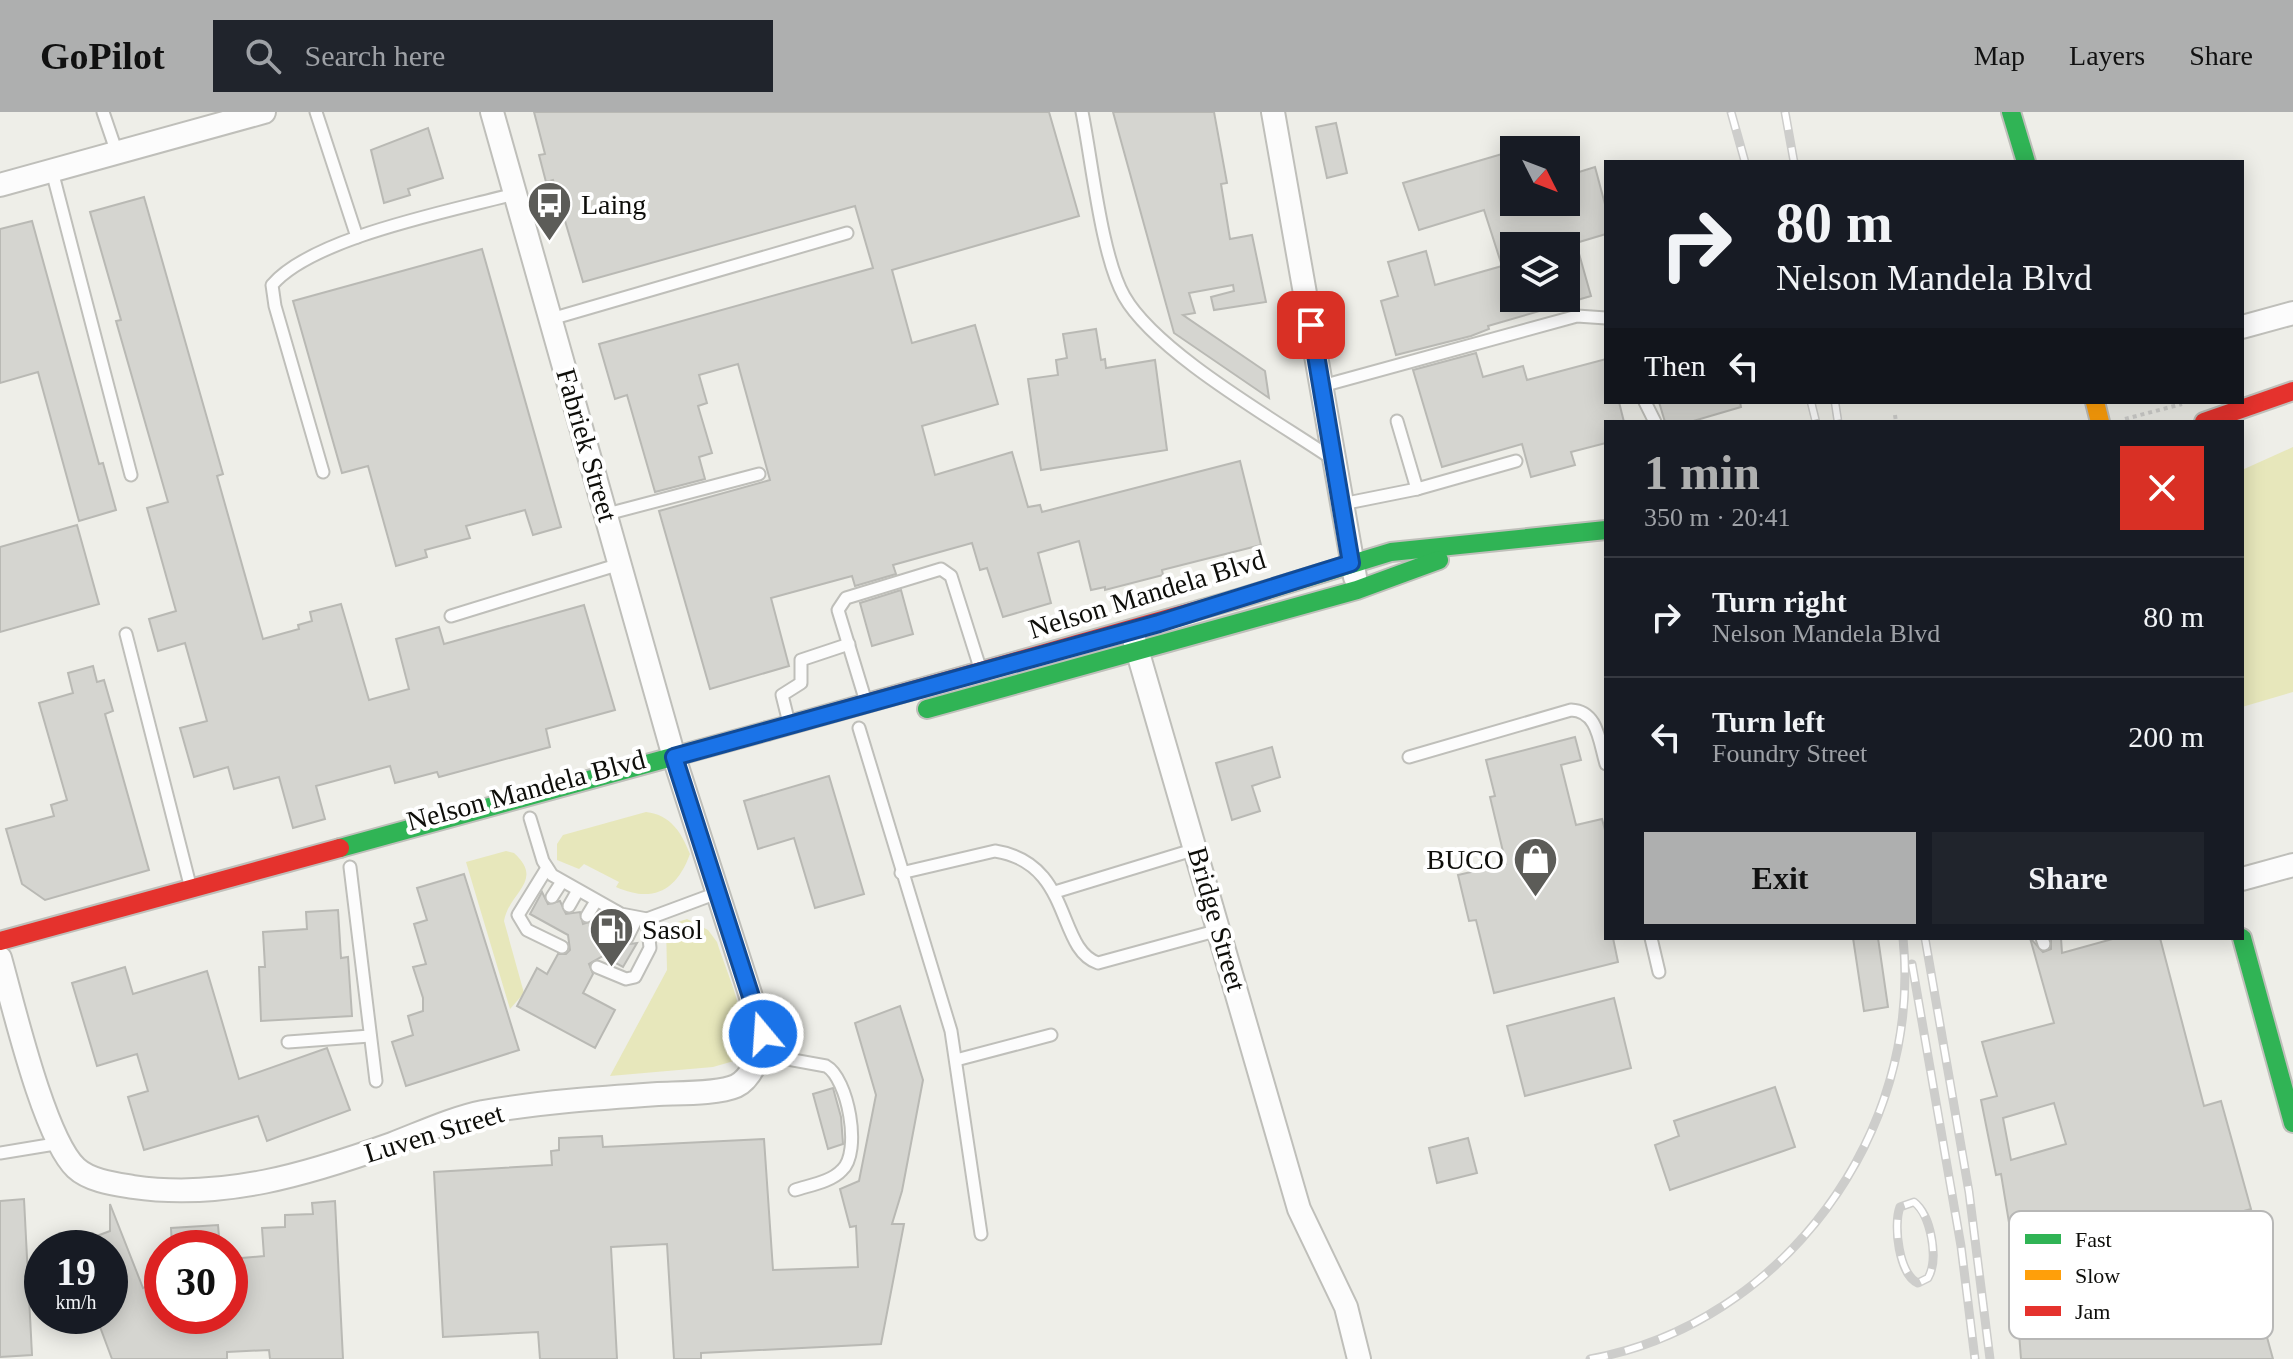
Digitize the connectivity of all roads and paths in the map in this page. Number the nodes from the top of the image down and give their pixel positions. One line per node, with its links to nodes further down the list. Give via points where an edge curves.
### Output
1 (103, 112): 8 (lane)
2 (264, 112): 8 (street)
3 (316, 112): 14 (lane)
4 (492, 112): 12 (street, Fabriek Street)
5 (1082, 112): 27 (lane, via 1111,264 1141,323)
6 (1273, 112): 19 (street)
7 (2011, 112): 9 (street)
8 (117, 153): 10 (street)
9 (2025, 160)
10 (52, 171): 11 (street); 31 (lane)
11 (0, 185)
12 (514, 194): 14 (lane); 17 (street, Fabriek Street)
13 (847, 233): 17 (lane)
14 (357, 237): 29 (lane, via 282,272 272,285)
15 (2293, 313): 18 (street)
16 (1604, 318): 19 (lane, via 1577,316)
17 (551, 319): 34 (street, Fabriek Street)
18 (2244, 326)
19 (1322, 386): 27 (street)
20 (2293, 391): 25 (street)
21 (2181, 404): 24 (path)
22 (1895, 415): 23 (path)
23 (1896, 420)
24 (2122, 420)
25 (2210, 420)
26 (1397, 421): 32 (lane)
27 (1335, 460): 33 (street)
28 (1516, 461): 32 (lane)
29 (323, 472)
30 (759, 474): 34 (lane)
31 (131, 475)
32 (1417, 489): 33 (lane)
33 (1342, 504): 37 (street)
34 (607, 514): 38 (street, Fabriek Street)
35 (1604, 530): 36 (street, Nelson Mandela Blvd)
36 (1480, 545): 37 (street, Nelson Mandela Blvd, via 1391,552); 39 (street, Nelson Mandela Blvd)
37 (1351, 563): 39 (street); 41 (street, Nelson Mandela Blvd)
38 (620, 564): 40 (lane); 52 (street, Fabriek Street)
39 (1357, 590): 44 (street, Nelson Mandela Blvd)
40 (451, 616)
41 (1132, 630): 44 (street, Bridge Street); 45 (street, Nelson Mandela Blvd)
42 (126, 634): 61 (lane)
43 (849, 644): 45 (lane, via 838,610 846,598 941,569 951,576); 46 (lane); 48 (lane, via 801,660 801,683 782,695)
44 (1138, 652): 47 (street, Nelson Mandela Blvd); 54 (street, Bridge Street)
45 (981, 671): 46 (street, Nelson Mandela Blvd)
46 (867, 703): 48 (street, Nelson Mandela Blvd)
47 (903, 716)
48 (789, 725): 52 (street, Nelson Mandela Blvd)
49 (859, 728): 58 (lane)
50 (1409, 757): 51 (lane, via 1583,710 1592,717)
51 (1604, 757)
52 (679, 772): 61 (street, Nelson Mandela Blvd); 64 (street)
53 (530, 818): 57 (lane)
54 (1197, 848): 63 (lane); 74 (street, Bridge Street)
55 (2293, 865): 59 (street)
56 (350, 867): 85 (lane)
57 (547, 868): 60 (lane); 75 (lane, via 518,915)
58 (901, 873): 63 (lane, via 995,851 1031,866); 88 (lane)
59 (2244, 878)
60 (561, 883): 62 (lane); 65 (lane)
61 (191, 889): 81 (street, Nelson Mandela Blvd)
62 (577, 892): 66 (lane); 67 (lane)
63 (1055, 892): 74 (lane, via 1079,950 1094,962)
64 (717, 893): 70 (lane); 87 (street, via 763,1034)
65 (552, 897)
66 (596, 901): 68 (lane); 69 (lane)
67 (569, 906)
68 (617, 912): 70 (lane); 72 (lane)
69 (587, 916)
70 (642, 918): 76 (lane); 82 (lane, via 650,948 635,977 626,979)
71 (539, 920): 75 (lane)
72 (608, 927)
73 (556, 929): 79 (lane)
74 (1220, 930): 95 (street, Bridge Street, via 1299,1209 1346,1307)
75 (532, 932): 79 (lane)
76 (627, 938)
77 (1651, 940): 83 (lane)
78 (2243, 940): 90 (street)
79 (549, 941): 80 (lane)
80 (562, 947)
81 (4, 957): 91 (street, Luven Street, via 34,1076)
82 (606, 967)
83 (1659, 972)
84 (1051, 1035): 88 (lane)
85 (370, 1036): 86 (lane); 89 (lane)
86 (288, 1042)
87 (760, 1054): 91 (street, Luven Street, via 736,1086 479,1113 308,1174 213,1190 168,1192 105,1182 76,1168); 93 (lane, via 826,1066 842,1084 854,1146 851,1159 833,1177)
88 (956, 1060): 94 (lane)
89 (376, 1081)
90 (2293, 1123)
91 (61, 1143): 92 (lane)
92 (0, 1153)
93 (795, 1190)
94 (981, 1234)
95 (1359, 1359)

